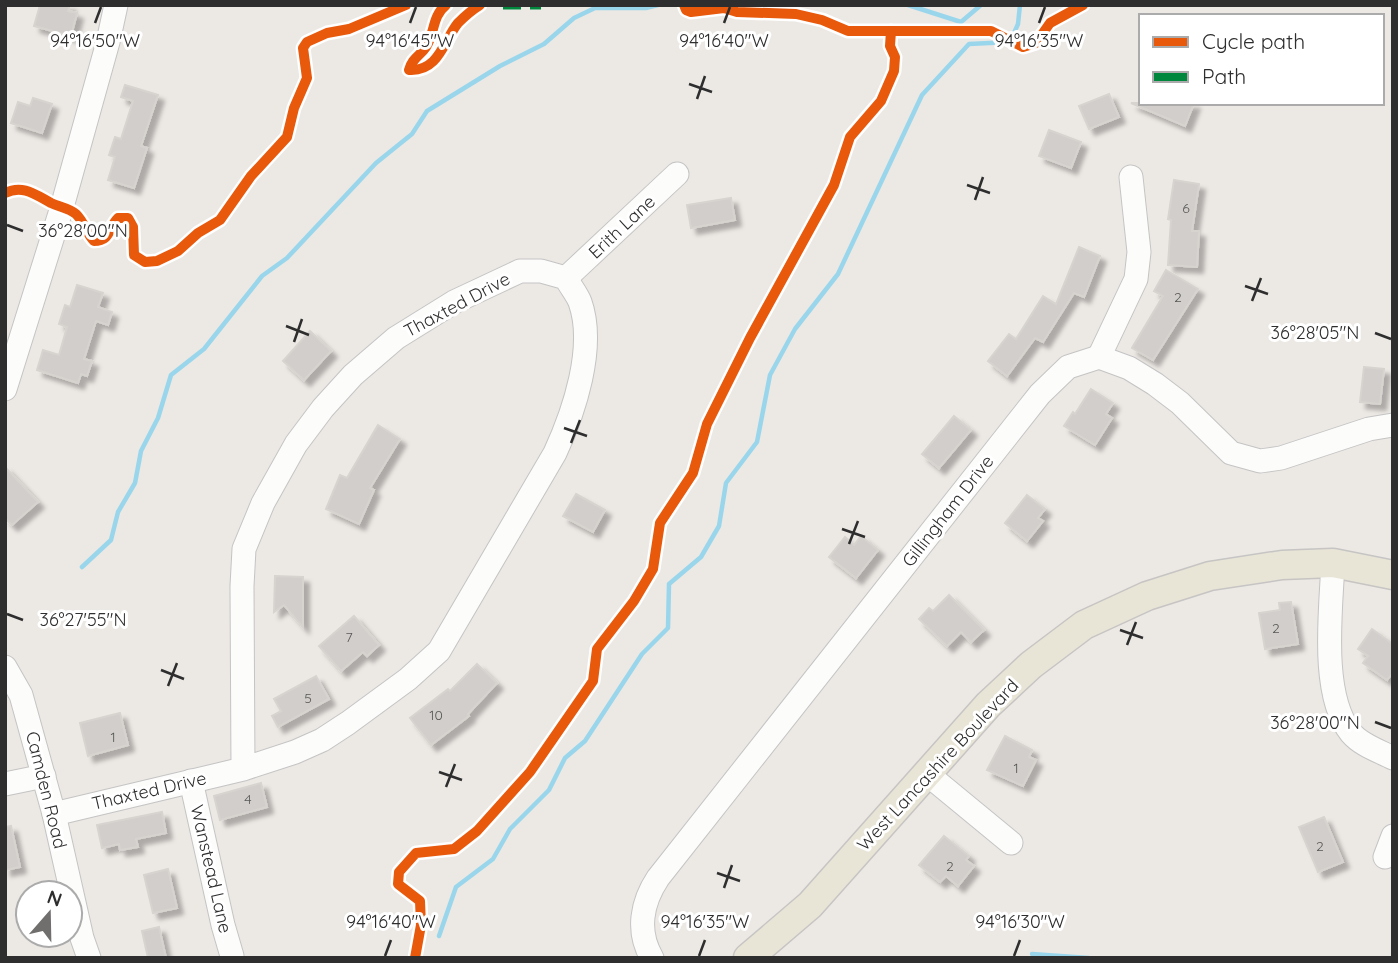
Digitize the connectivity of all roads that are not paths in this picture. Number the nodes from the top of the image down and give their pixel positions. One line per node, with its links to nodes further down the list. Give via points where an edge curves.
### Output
1 (116, 5): 6 (street, via 62,207)
2 (677, 174): 4 (street, Erith Lane)
3 (1131, 177): 5 (street, via 1139,252 1136,279)
4 (566, 278): 12 (street, Thaxted Drive, via 584,323 583,360 568,425 439,651 408,679 322,740); 12 (street, Thaxted Drive, via 520,271 431,316 396,338 353,375 296,444 263,503 244,550)
5 (1098, 357): 7 (street, via 1155,384 1231,453 1245,458 1281,458); 21 (street, Gillingham Drive, via 1068,367 1040,394 658,878 643,910 643,931)
6 (5, 389)
7 (1393, 425)
8 (1333, 563): 9 (main road, West Lancashire Boulevard); 11 (street, via 1329,642 1343,721 1353,735); 13 (main road, West Lancashire Boulevard, via 1210,576 1147,596 1084,625 988,705)
9 (1393, 575)
10 (5, 667): 14 (street, Camden Road, via 21,695)
11 (1393, 758)
12 (243, 769): 15 (street, Thaxted Drive)
13 (926, 773): 18 (street); 22 (main road, West Lancashire Boulevard, via 810,905)
14 (44, 776): 16 (street); 17 (street, Camden Road)
15 (191, 781): 17 (street, Thaxted Drive); 19 (street, Wanstead Lane)
16 (5, 783)
17 (54, 814): 20 (street, Camden Road)
18 (1011, 843)
19 (232, 956)
20 (89, 958)
21 (652, 958)
22 (748, 958)

